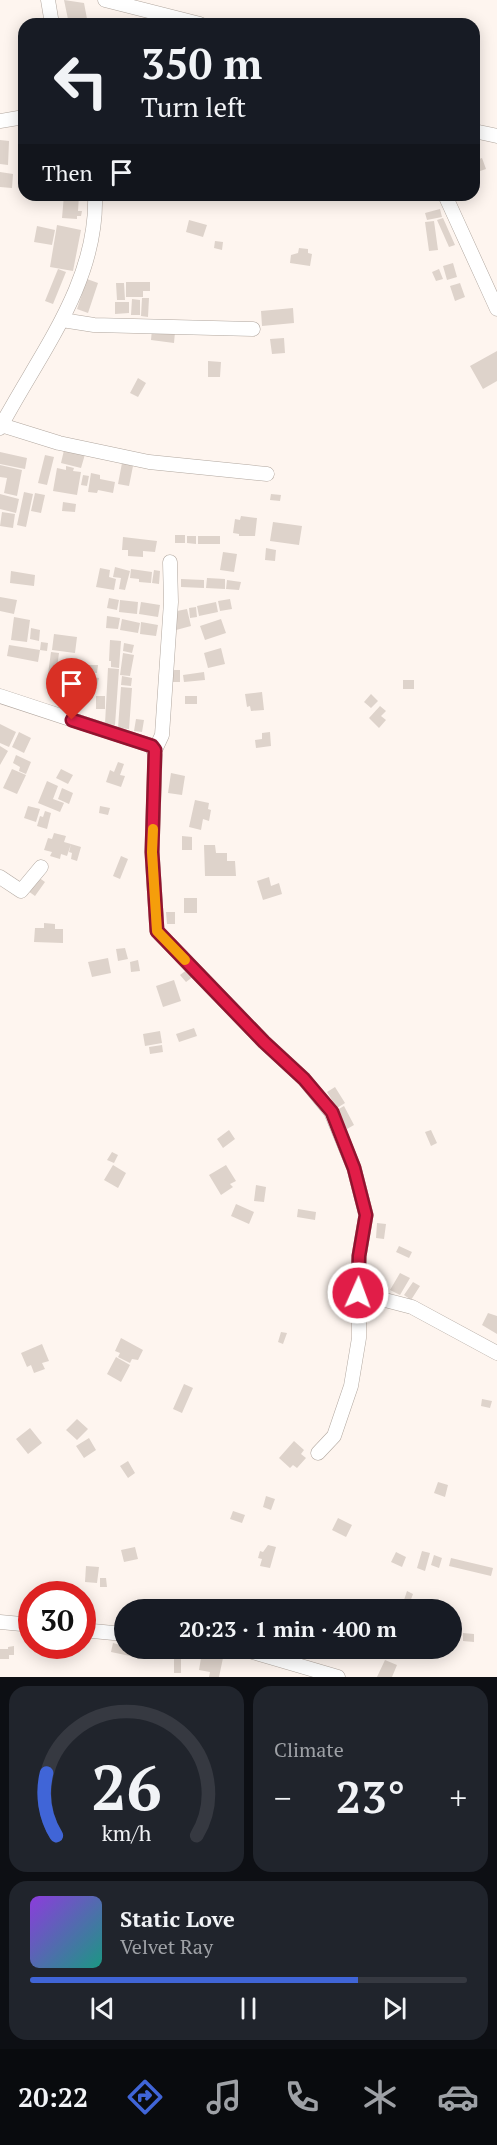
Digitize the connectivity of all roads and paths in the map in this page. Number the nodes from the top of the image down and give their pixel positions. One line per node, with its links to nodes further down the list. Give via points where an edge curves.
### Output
1 (48, 0): 3 (street)
2 (105, 0): 4 (street)
3 (51, 18)
4 (176, 18)
5 (18, 118): 6 (street)
6 (0, 121)
7 (480, 132): 8 (street)
8 (497, 136)
9 (95, 201): 12 (street, via 89,251)
10 (448, 201): 11 (street)
11 (497, 309)
12 (62, 320): 13 (street, via 94,325); 14 (street)
13 (253, 329)
14 (1, 427): 15 (street, via 149,462)
15 (267, 474)
16 (170, 562): 18 (street, via 162,735)
17 (0, 696): 18 (street)
18 (155, 750): 21 (street, via 152,852 157,931 332,1112 354,1168 366,1215)
19 (41, 867): 20 (street, via 21,891)
20 (0, 877)
21 (358, 1293): 22 (street, via 412,1307); 23 (street, via 359,1338 351,1386 333,1436)
22 (497, 1353)
23 (318, 1453)
24 (0, 1622): 25 (street)
25 (18, 1624)
26 (96, 1631): 27 (street)
27 (114, 1633)
28 (277, 1659): 29 (street)
29 (338, 1677)

